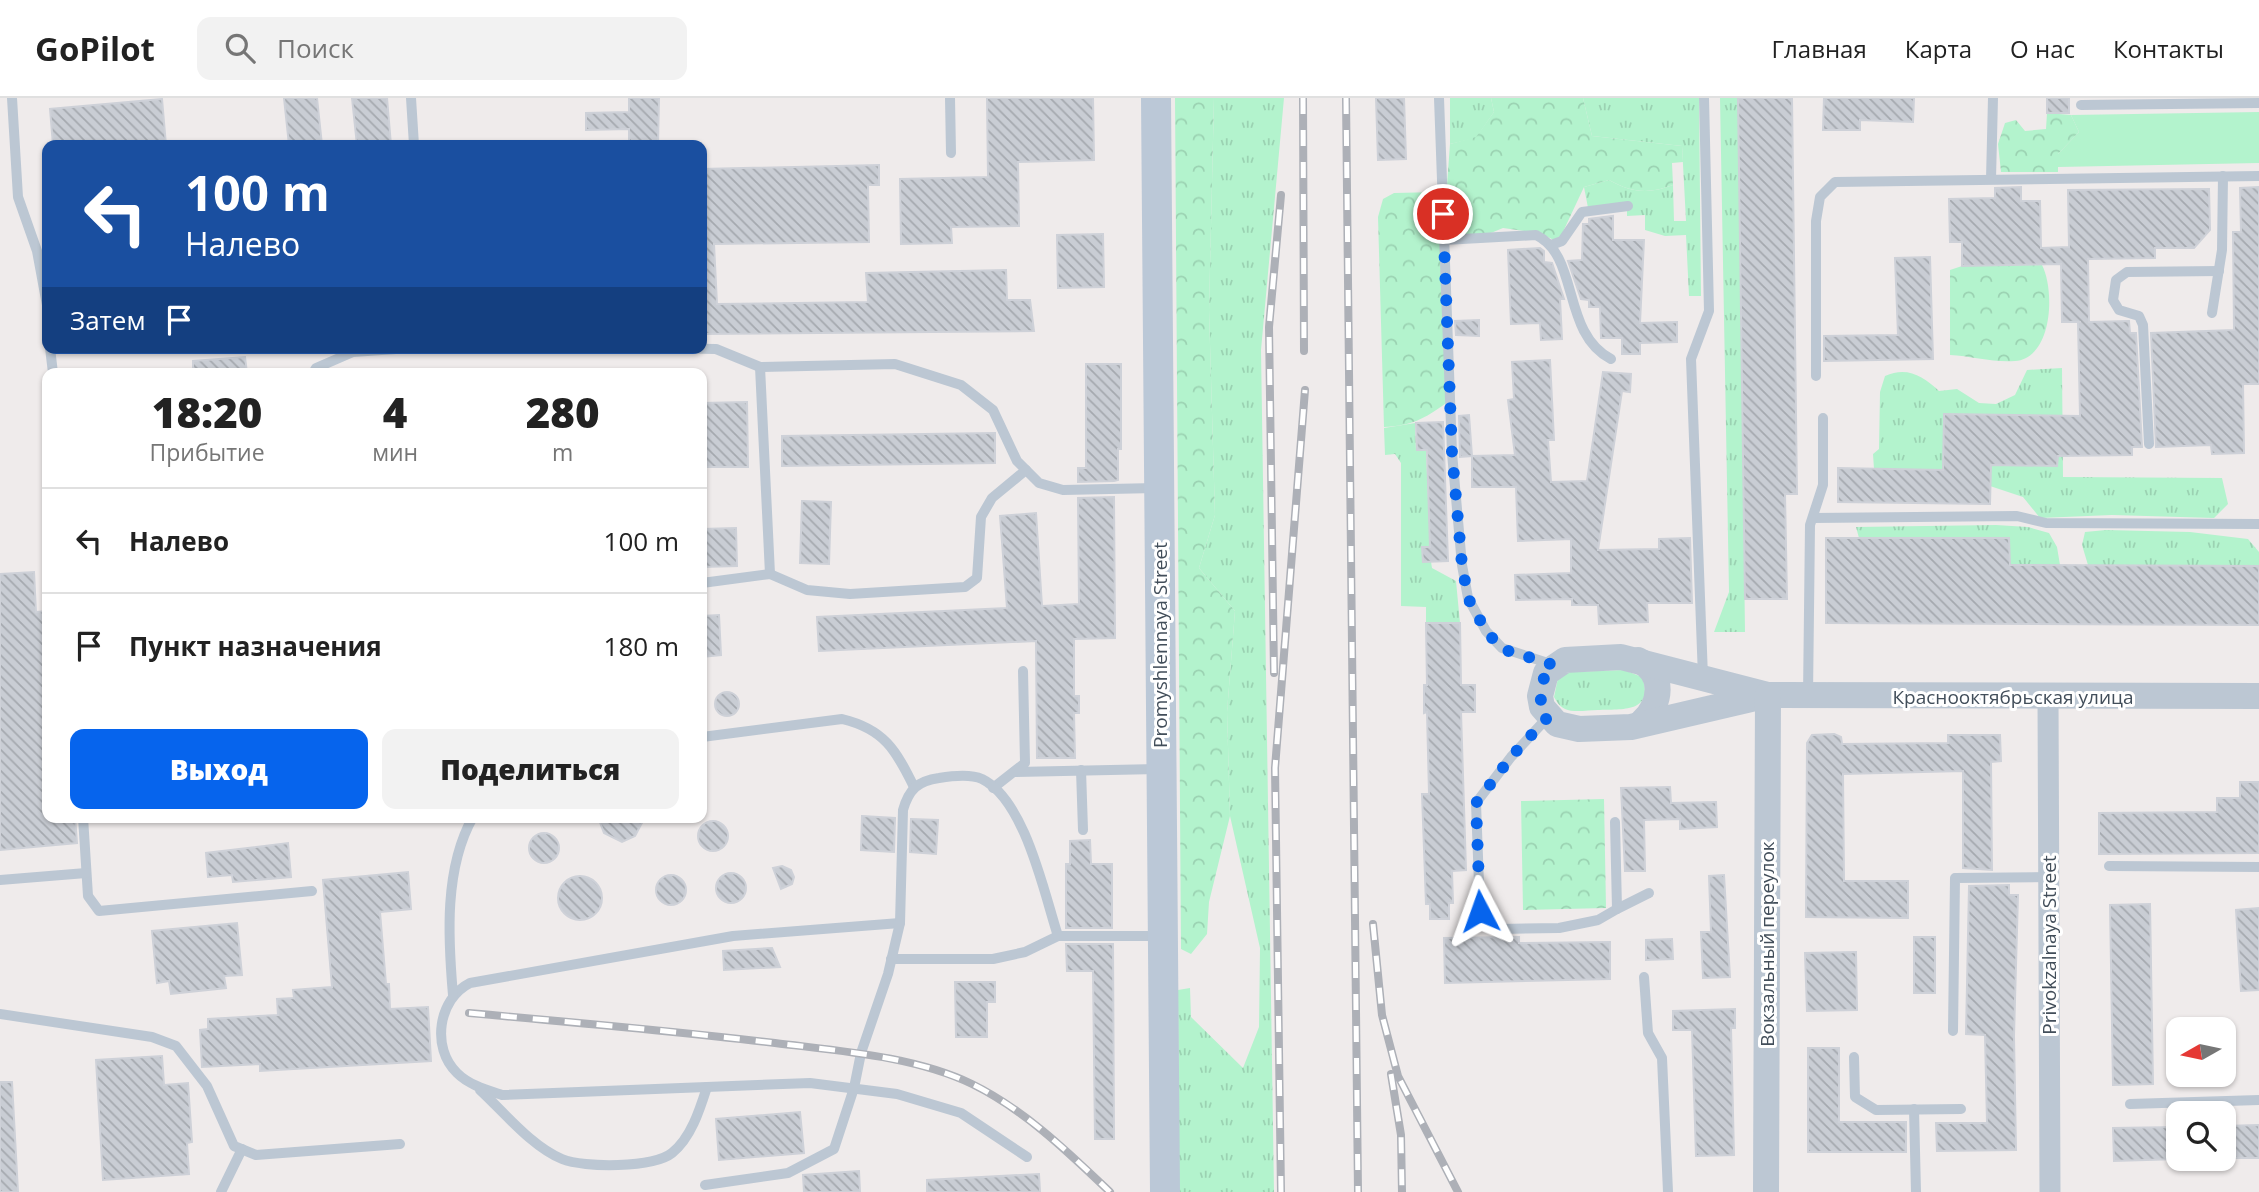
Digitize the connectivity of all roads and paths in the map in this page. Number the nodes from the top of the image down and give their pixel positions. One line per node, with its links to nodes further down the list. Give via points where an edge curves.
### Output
1 (12, 98): 19 (lane, via 18,197)
2 (411, 98): 10 (lane)
3 (950, 98): 11 (lane)
4 (1156, 98): 30 (main road, Promyshlennaya Street)
5 (1439, 98): 16 (lane)
6 (1704, 98): 38 (lane, via 1709,311 1692,359)
7 (1993, 98): 14 (lane)
8 (2259, 103): 9 (lane)
9 (2081, 105)
10 (414, 140)
11 (950, 153)
12 (2223, 176): 13 (lane); 14 (lane); 18 (lane)
13 (2259, 176)
14 (1991, 179): 26 (lane, via 1835,182 1820,197)
15 (1628, 206): 17 (lane, via 1582,212 1562,240)
16 (1444, 240): 17 (lane, via 1536,235); 36 (lane, via 1452,453 1468,598 1502,649)
17 (1551, 245): 23 (lane, via 1584,334 1599,353)
18 (2218, 271): 20 (lane); 28 (lane, via 2127,272 2116,280 2113,300 2119,310 2139,316 2143,325)
19 (42, 278)
20 (2213, 313)
21 (707, 349): 25 (lane)
22 (348, 354): 24 (lane)
23 (1611, 359)
24 (316, 368)
25 (760, 368): 29 (lane, via 895,364 961,385 993,410 1017,461); 33 (lane)
26 (1816, 376)
27 (1823, 418): 31 (lane, via 1823,485)
28 (2149, 444)
29 (1026, 470): 30 (lane, via 1039,484 1063,491); 33 (lane, via 992,498 981,517 977,578 965,587 850,593 807,590)
30 (1159, 488): 46 (main road, Promyshlennaya Street)
31 (1812, 518): 32 (lane, via 2017,516 2046,523); 40 (lane)
32 (2259, 524)
33 (770, 573): 34 (lane)
34 (707, 582)
35 (1638, 660): 36 (street, via 1576,658); 38 (street); 44 (street, via 1652,671 1659,692 1657,704)
36 (1554, 665): 43 (street, via 1541,684 1542,707)
37 (1023, 671): 48 (lane, via 1026,763)
38 (1703, 680): 39 (street)
39 (1768, 695): 40 (street, Краснооктябрьская улица); 44 (street); 86 (street, Вокзальный переулок)
40 (1808, 696): 42 (street, Краснооктябрьская улица)
41 (2259, 696): 42 (street, Краснооктябрьская улица)
42 (2048, 698): 58 (street, Privokzalnaya Street)
43 (1548, 717): 44 (street, via 1579,729 1631,727); 62 (lane, via 1476,803 1480,911 1499,929 1559,928 1598,920)
44 (1642, 722)
45 (707, 736): 49 (lane, via 842,719 865,725 885,739)
46 (1161, 769): 47 (lane); 65 (main road, Promyshlennaya Street)
47 (1081, 770): 48 (lane); 54 (lane)
48 (1014, 772): 50 (lane)
49 (914, 787): 50 (lane, via 921,782 967,777 981,778); 63 (lane, via 903,810)
50 (993, 788): 64 (lane, via 1016,814)
51 (1615, 822): 62 (lane)
52 (83, 823): 57 (lane)
53 (471, 823): 68 (lane, via 454,878 449,956)
54 (1083, 830)
55 (2109, 866): 56 (lane)
56 (2259, 867)
57 (86, 873): 59 (lane); 60 (lane, via 88,896 100,911)
58 (2049, 877): 70 (lane, via 1955,878); 88 (street, Privokzalnaya Street)
59 (0, 880)
60 (312, 891)
61 (1649, 893): 62 (lane)
62 (1617, 909)
63 (900, 923): 66 (lane); 68 (lane, via 667,946 470,983)
64 (1058, 936): 65 (lane); 66 (lane, via 1025,953 993,959)
65 (1163, 936): 84 (main road, Promyshlennaya Street)
66 (891, 959): 74 (lane)
67 (1644, 977): 85 (lane, via 1648,1033 1662,1058)
68 (453, 995): 73 (lane, via 443,1013 446,1055 457,1073)
69 (0, 1014): 80 (lane, via 152,1037 176,1046 207,1086 234,1146)
70 (1953, 1031)
71 (1854, 1057): 77 (lane, via 1855,1097 1876,1110)
72 (707, 1087): 73 (lane, via 540,1095 502,1095); 73 (lane, via 689,1132 672,1153 652,1161 619,1164 561,1159); 74 (lane, via 810,1083)
73 (478, 1088)
74 (854, 1088): 81 (lane, via 897,1094 961,1113); 82 (lane, via 834,1149 788,1173)
75 (2259, 1100): 76 (lane)
76 (2130, 1104)
77 (1914, 1109): 78 (lane); 87 (lane)
78 (1961, 1109)
79 (400, 1144): 80 (lane, via 256,1155)
80 (242, 1149): 83 (lane)
81 (1027, 1157)
82 (705, 1185)
83 (221, 1192)
84 (1165, 1192)
85 (1668, 1192)
86 (1766, 1192)
87 (1916, 1192)
88 (2050, 1192)

